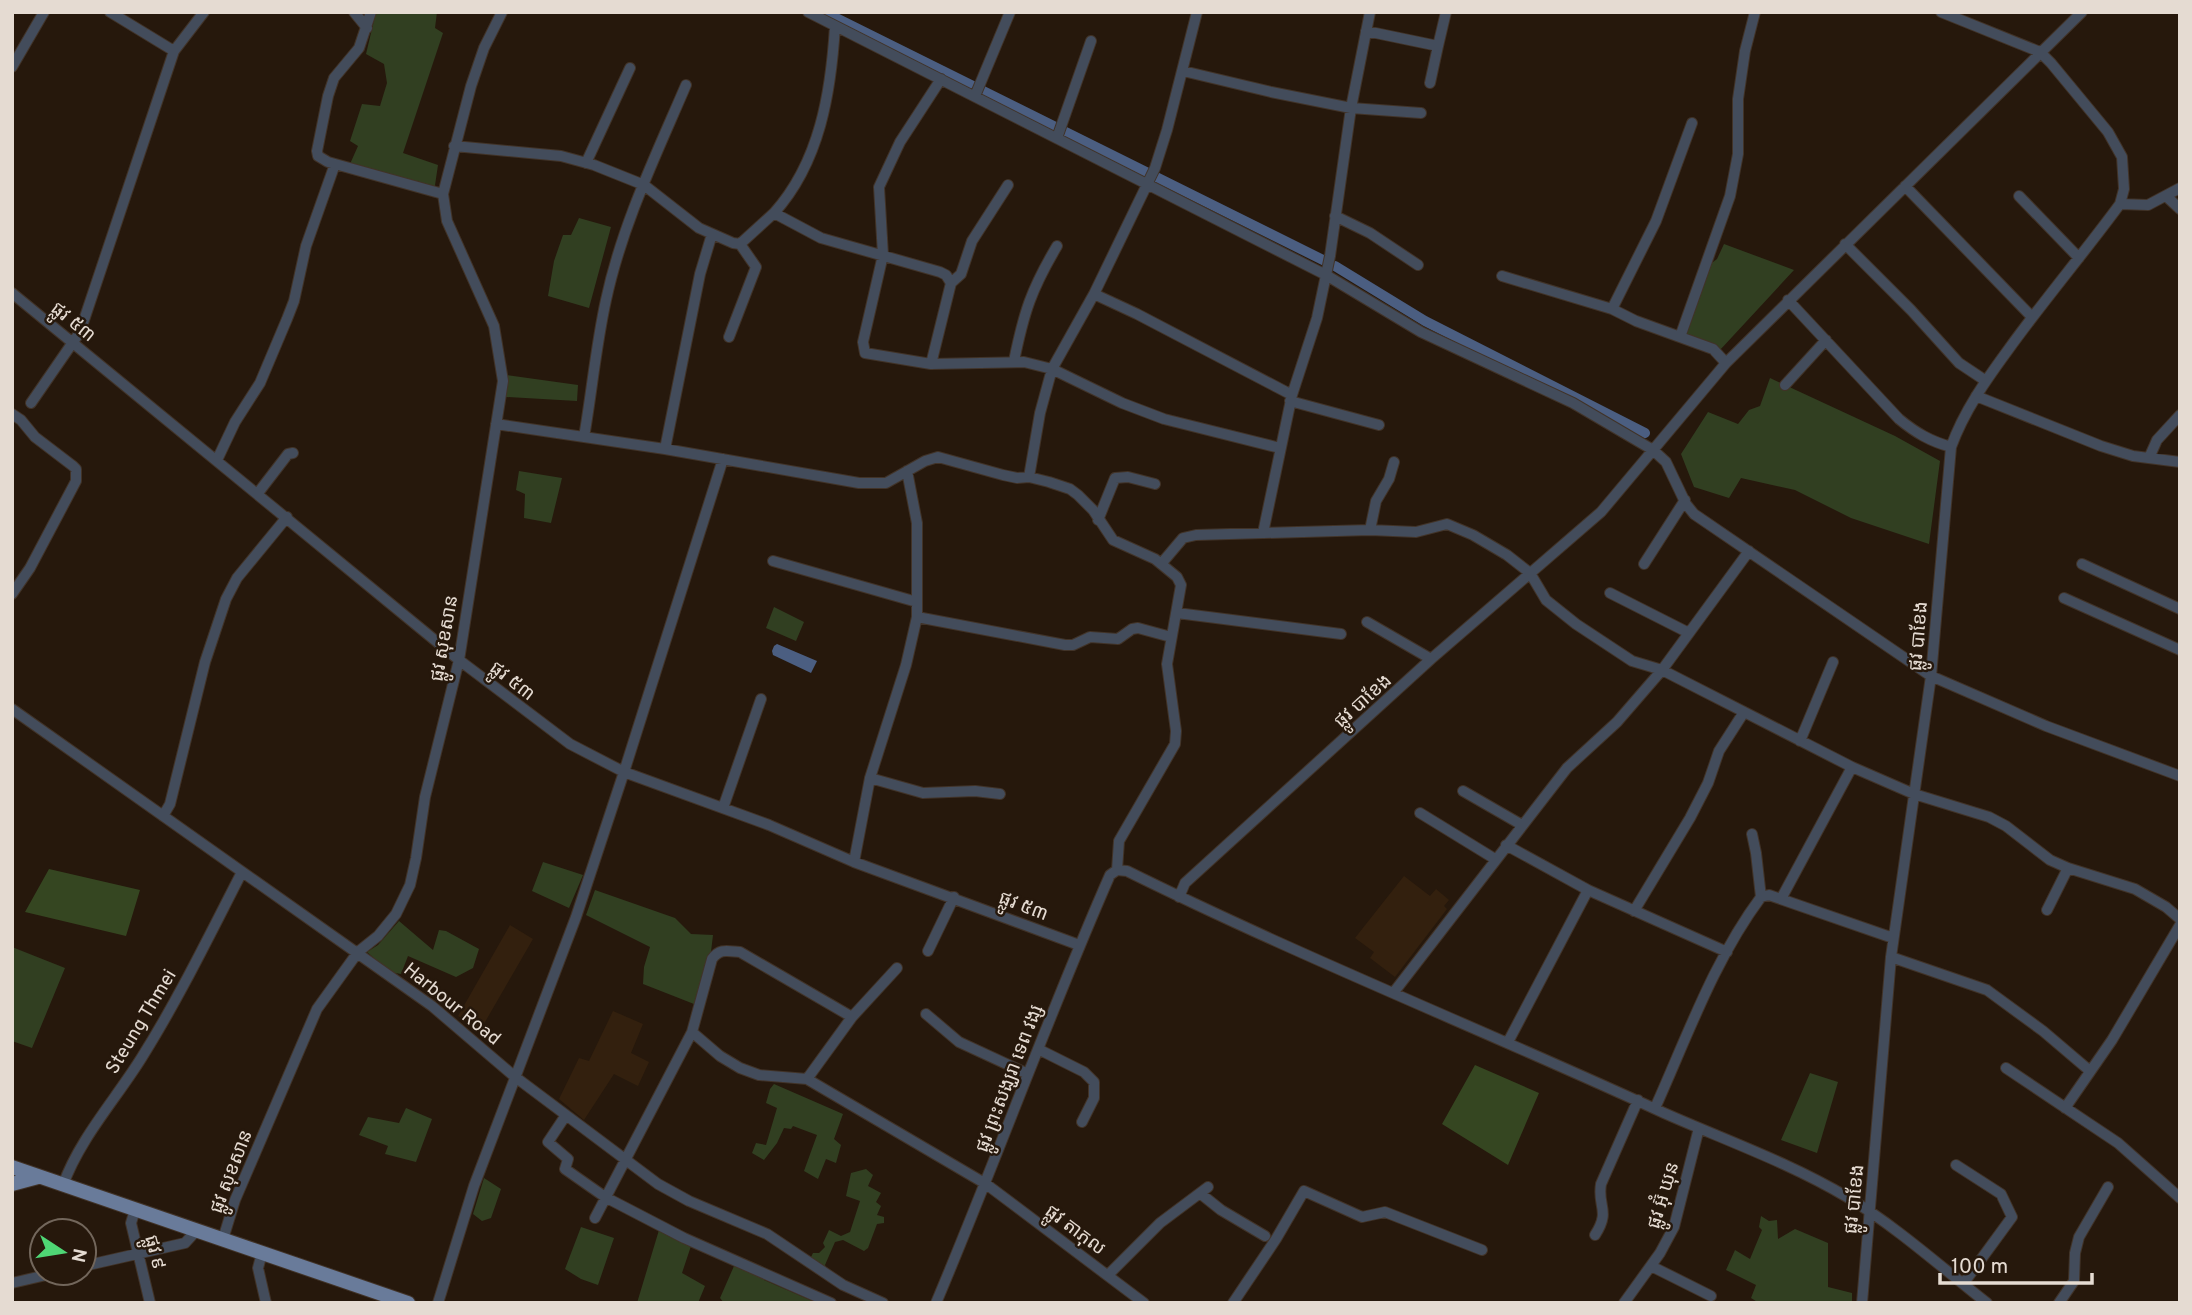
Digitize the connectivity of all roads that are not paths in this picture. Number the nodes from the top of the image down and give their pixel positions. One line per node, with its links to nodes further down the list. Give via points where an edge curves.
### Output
1 (44, 12): 22 (street)
2 (110, 12): 20 (street)
3 (204, 12): 20 (street)
4 (354, 12): 16 (street)
5 (372, 12): 16 (street)
6 (502, 12): 33 (street, ផ្លូវ សុខសាន, via 484,48)
7 (808, 12): 15 (street)
8 (1010, 12): 28 (street)
9 (1197, 12): 24 (street)
10 (1370, 12): 17 (street)
11 (1446, 12): 19 (street)
12 (1755, 12): 64 (street, via 1738,99 1738,154 1730,196)
13 (1941, 12): 21 (street)
14 (2082, 12): 21 (street, ផ្លូវ បាខែង)
15 (831, 19): 25 (street); 46 (street, via 832,78 820,128 801,174)
16 (367, 28): 35 (street, via 359,48 334,78 328,96 317,151)
17 (1366, 31): 19 (street); 29 (street)
18 (1091, 41): 32 (street)
19 (1438, 46): 26 (street)
20 (174, 51): 66 (street, via 80,332)
21 (2040, 52): 39 (street, ផ្លូវ បាខែង); 44 (street, via 2108,132 2122,157)
22 (12, 67)
23 (630, 68): 34 (street)
24 (1183, 71): 29 (street); 36 (street)
25 (941, 79): 28 (street); 52 (street, via 900,142 878,187)
26 (1430, 83)
27 (686, 85): 37 (street)
28 (978, 89): 32 (street)
29 (1351, 108): 30 (street); 47 (street)
30 (1421, 113)
31 (1692, 123): 61 (street, via 1657,221)
32 (1060, 131): 36 (street)
33 (454, 146): 34 (street, via 561,156); 41 (street, ផ្លូវ សុខសាន)
34 (586, 163): 37 (street)
35 (335, 164): 41 (street); 88 (street, via 287,319 260,383)
36 (1151, 177): 55 (street); 59 (street)
37 (644, 185): 48 (street); 80 (street, via 606,300)
38 (1008, 185): 57 (street, via 972,242 961,274)
39 (1905, 186): 50 (street, ផ្លូវ បាខែង); 62 (street)
40 (2180, 188): 43 (street)
41 (443, 194): 78 (street, ផ្លូវ សុខសាន, via 447,220 499,348 503,381)
42 (2019, 196): 53 (street)
43 (2166, 196): 44 (street, via 2148,205); 45 (street)
44 (2120, 204): 53 (street, ផ្លូវ បាខែង)
45 (2180, 209)
46 (774, 213): 49 (street); 52 (street, via 821,238)
47 (1335, 216): 54 (street); 55 (street)
48 (712, 234): 49 (street); 83 (street)
49 (740, 244): 63 (street, via 756,267)
50 (1845, 244): 60 (street, ផ្លូវ បាខែង); 71 (street, via 1959,363)
51 (1058, 246): 67 (street, via 1026,306)
52 (883, 255): 57 (street, via 940,272); 69 (street, via 863,350 868,355)
53 (2079, 258): 62 (street, ផ្លូវ បាខែង)
54 (1418, 265)
55 (1328, 266): 74 (street); 84 (street, via 1421,332 1573,403)
56 (1502, 276): 61 (street)
57 (951, 284): 69 (street)
58 (12, 293): 66 (street, ផ្លូវ ៥៣)
59 (1094, 294): 70 (street); 74 (street)
60 (1788, 300): 65 (street); 68 (street, ផ្លូវ បាខែង)
61 (1612, 309): 64 (street)
62 (2032, 317): 71 (street, ផ្លូវ បាខែង)
63 (729, 337)
64 (1680, 337): 68 (street, via 1713,349)
65 (1826, 340): 72 (street); 81 (street, via 1915,433)
66 (70, 345): 75 (street); 88 (street, ផ្លូវ ៥៣)
67 (1014, 362): 69 (street); 70 (street)
68 (1726, 363): 84 (street, ផ្លូវ បាខែង)
69 (931, 364)
70 (1052, 369): 82 (street, via 1164,419); 92 (street)
71 (1986, 381): 73 (street, ផ្លូវ បាខែង)
72 (1785, 385)
73 (1976, 396): 81 (street, ផ្លូវ បាខែង); 86 (street, via 2101,446)
74 (1291, 398): 79 (street); 82 (street)
75 (31, 403)
76 (12, 414): 107 (street, via 77,473 54,524)
77 (2180, 415): 86 (street, via 2157,440)
78 (496, 424): 80 (street); 119 (street, ផ្លូវ សុខសាន)
79 (1379, 425)
80 (584, 437): 83 (street)
81 (1951, 447): 122 (street, ផ្លូវ បាខែង)
82 (1280, 448): 99 (street)
83 (665, 449): 87 (street)
84 (1653, 450): 95 (street, via 1672,470); 105 (street, ផ្លូវ បាខែង, via 1601,512)
85 (293, 453): 94 (street)
86 (2149, 457): 90 (street)
87 (723, 459): 91 (street, via 859,483 886,483); 128 (street)
88 (217, 460): 94 (street, ផ្លូវ ៥៣)
89 (1394, 462): 98 (street, via 1376,501)
90 (2180, 462)
91 (907, 471): 92 (street, via 939,457 1017,478); 109 (street, via 918,523)
92 (1029, 477): 97 (street, via 1070,489)
93 (1155, 484): 97 (street, via 1115,478)
94 (258, 493): 96 (street, ផ្លូវ ៥៣)
95 (1685, 500): 100 (street, via 1694,514); 103 (street)
96 (287, 517): 119 (street, ផ្លូវ ៥៣); 136 (street, via 237,578 226,599)
97 (1098, 520): 102 (street, via 1113,540)
98 (1370, 530): 99 (street); 105 (street, via 1416,532 1447,524 1507,555)
99 (1262, 533): 102 (street, via 1188,536)
100 (1749, 551): 114 (street); 122 (street)
101 (773, 561): 109 (street)
102 (1161, 564): 111 (street, via 1178,579)
103 (1644, 564)
104 (2082, 564): 110 (street)
105 (1530, 573): 118 (street, ផ្លូវ បាខែង); 121 (street, via 1546,600 1576,624 1632,662)
106 (1610, 593): 114 (street)
107 (12, 594)
108 (2064, 598): 117 (street)
109 (917, 602): 112 (street)
110 (2180, 609)
111 (1177, 613): 115 (street); 116 (street)
112 (917, 617): 116 (street, via 1065,645 1090,637 1118,639 1138,628); 130 (street)
113 (1367, 622): 118 (street)
114 (1689, 633): 121 (street)
115 (1341, 634)
116 (1171, 637): 143 (street, via 1167,672 1175,744 1119,841)
117 (2180, 650)
118 (1431, 659): 147 (street, ផ្លូវ បាខែង, via 1185,883)
119 (459, 660): 128 (street, ផ្លូវ ៥៣, via 570,744); 157 (street, ផ្លូវ សុខសាន, via 425,797 410,885 396,914)
120 (1833, 662): 126 (street)
121 (1662, 670): 125 (street); 137 (street, via 1617,722 1567,768)
122 (1931, 676): 129 (street, via 2046,726); 132 (street, ផ្លូវ បាខែង)
123 (761, 699): 134 (street)
124 (12, 709): 136 (street, Harbour Road)
125 (1744, 712): 126 (street); 151 (street, via 1719,751 1690,818)
126 (1800, 741): 127 (street)
127 (1852, 767): 132 (street); 149 (street)
128 (624, 772): 134 (street, ផ្លូវ ៥៣); 169 (street, via 576,917)
129 (2178, 772)
130 (870, 778): 133 (street, via 923,793); 141 (street)
131 (1463, 791): 137 (street)
132 (1914, 793): 142 (street, via 1989,817); 153 (street, ផ្លូវ បាខែង)
133 (1000, 794)
134 (723, 808): 141 (street, ផ្លូវ ៥៣)
135 (1420, 813): 140 (street)
136 (163, 816): 144 (street, Harbour Road)
137 (1522, 825): 139 (street)
138 (1752, 834): 148 (street)
139 (1506, 845): 140 (street); 145 (street)
140 (1495, 859): 160 (street)
141 (854, 862): 146 (street, ផ្លូវ ៥៣)
142 (2067, 868): 150 (street); 152 (street, via 2135,889 2166,907)
143 (1117, 870): 147 (street); 154 (street, ផ្លូវ ព្រះសង្ឃរា ទេព វង្ស, via 1110,874)
144 (242, 872): 157 (street, Harbour Road); 183 (street, Steung Thmei, via 142,1057 68,1170)
145 (1588, 890): 151 (street); 164 (street)
146 (954, 897): 154 (street, ផ្លូវ ៥៣); 155 (street)
147 (1179, 897): 160 (street)
148 (1762, 897): 149 (street); 156 (street)
149 (1781, 899): 153 (street)
150 (2047, 910)
151 (1634, 911): 156 (street)
152 (2180, 922): 167 (street)
153 (1893, 938): 158 (street, ផ្លូវ បាខែង)
154 (1079, 944): 165 (street, ផ្លូវ ព្រះសង្ឃរា ទេព វង្ស)
155 (928, 951)
156 (1727, 952): 172 (street)
157 (358, 953): 169 (street, Harbour Road, via 450,1020); 193 (street, ផ្លូវ សុខសាន, via 317,1009 235,1200)
158 (1891, 957): 167 (street, via 1987,990); 188 (street, ផ្លូវ បាខែង)
159 (897, 968): 162 (street)
160 (1394, 992): 164 (street)
161 (926, 1014): 168 (street, via 960,1042)
162 (852, 1017): 163 (street, via 740,952 721,950 712,959); 170 (street)
163 (692, 1032): 170 (street, via 740,1068 759,1075); 177 (street)
164 (1508, 1042): 171 (street)
165 (1038, 1049): 168 (street, ផ្លូវ ព្រះសង្ឃរា ទេព វង្ស); 175 (street, via 1084,1072 1094,1082 1094,1098)
166 (2006, 1068): 173 (street)
167 (2090, 1071): 173 (street)
168 (1028, 1074): 182 (street, ផ្លូវ ព្រះសង្ឃរា ទេព វង្ស)
169 (514, 1076): 174 (street, Harbour Road); 206 (street)
170 (807, 1079): 182 (street, ផ្លូវ តាភុល)
171 (1638, 1100): 172 (street); 191 (street, via 1601,1184 1605,1212)
172 (1655, 1108): 176 (street)
173 (2065, 1108): 186 (street, via 2118,1143)
174 (566, 1115): 177 (street, Harbour Road); 185 (street, via 548,1142 568,1158 565,1169)
175 (1083, 1122)
176 (1699, 1128): 188 (street, via 1785,1166); 198 (street, ផ្លូវ អ៊ុំ ឃុន, via 1674,1227)
177 (625, 1159): 185 (street); 202 (street, Harbour Road, via 671,1192 766,1234)
178 (1956, 1165): 200 (street, via 2001,1194 2012,1217)
179 (12, 1167): 180 (main road)
180 (39, 1177): 181 (main road); 183 (main road)
181 (12, 1184)
182 (986, 1184): 199 (street, ផ្លូវ តាភុល); 209 (street, ផ្លូវ ព្រះសង្ឃរា ទេព វង្ស)
183 (63, 1185): 187 (main road)
184 (2108, 1187): 215 (street, via 2079,1237 2074,1281)
185 (605, 1197): 189 (street); 207 (street, via 684,1238)
186 (2180, 1198)
187 (135, 1210): 190 (main road); 196 (street, ផ្លូវ ៩, via 131,1223)
188 (1871, 1212): 200 (street); 213 (street, ផ្លូវ បាខែង)
189 (595, 1218)
190 (195, 1231): 193 (main road); 196 (street, via 186,1243)
191 (1595, 1236)
192 (1265, 1237): 199 (street, via 1221,1210 1205,1190 1160,1223)
193 (223, 1239): 195 (main road)
194 (1482, 1250): 211 (street, via 1389,1213 1362,1217 1304,1192)
195 (262, 1253): 204 (street, via 258,1268); 205 (main road)
196 (138, 1254): 197 (street); 203 (street, ផ្លូវ ៩)
197 (98, 1263)
198 (1651, 1266): 201 (street); 212 (street, ផ្លូវ អ៊ុំ ឃុន)
199 (1108, 1275): 210 (street, ផ្លូវ តាភុល)
200 (1964, 1284): 214 (street)
201 (1711, 1296)
202 (867, 1300): 208 (street, Harbour Road)
203 (150, 1303)
204 (266, 1303)
205 (408, 1303)
206 (438, 1303)
207 (831, 1303)
208 (883, 1303)
209 (936, 1303)
210 (1144, 1303)
211 (1233, 1303)
212 (1624, 1303)
213 (1862, 1303)
214 (1987, 1303)
215 (2059, 1303)

